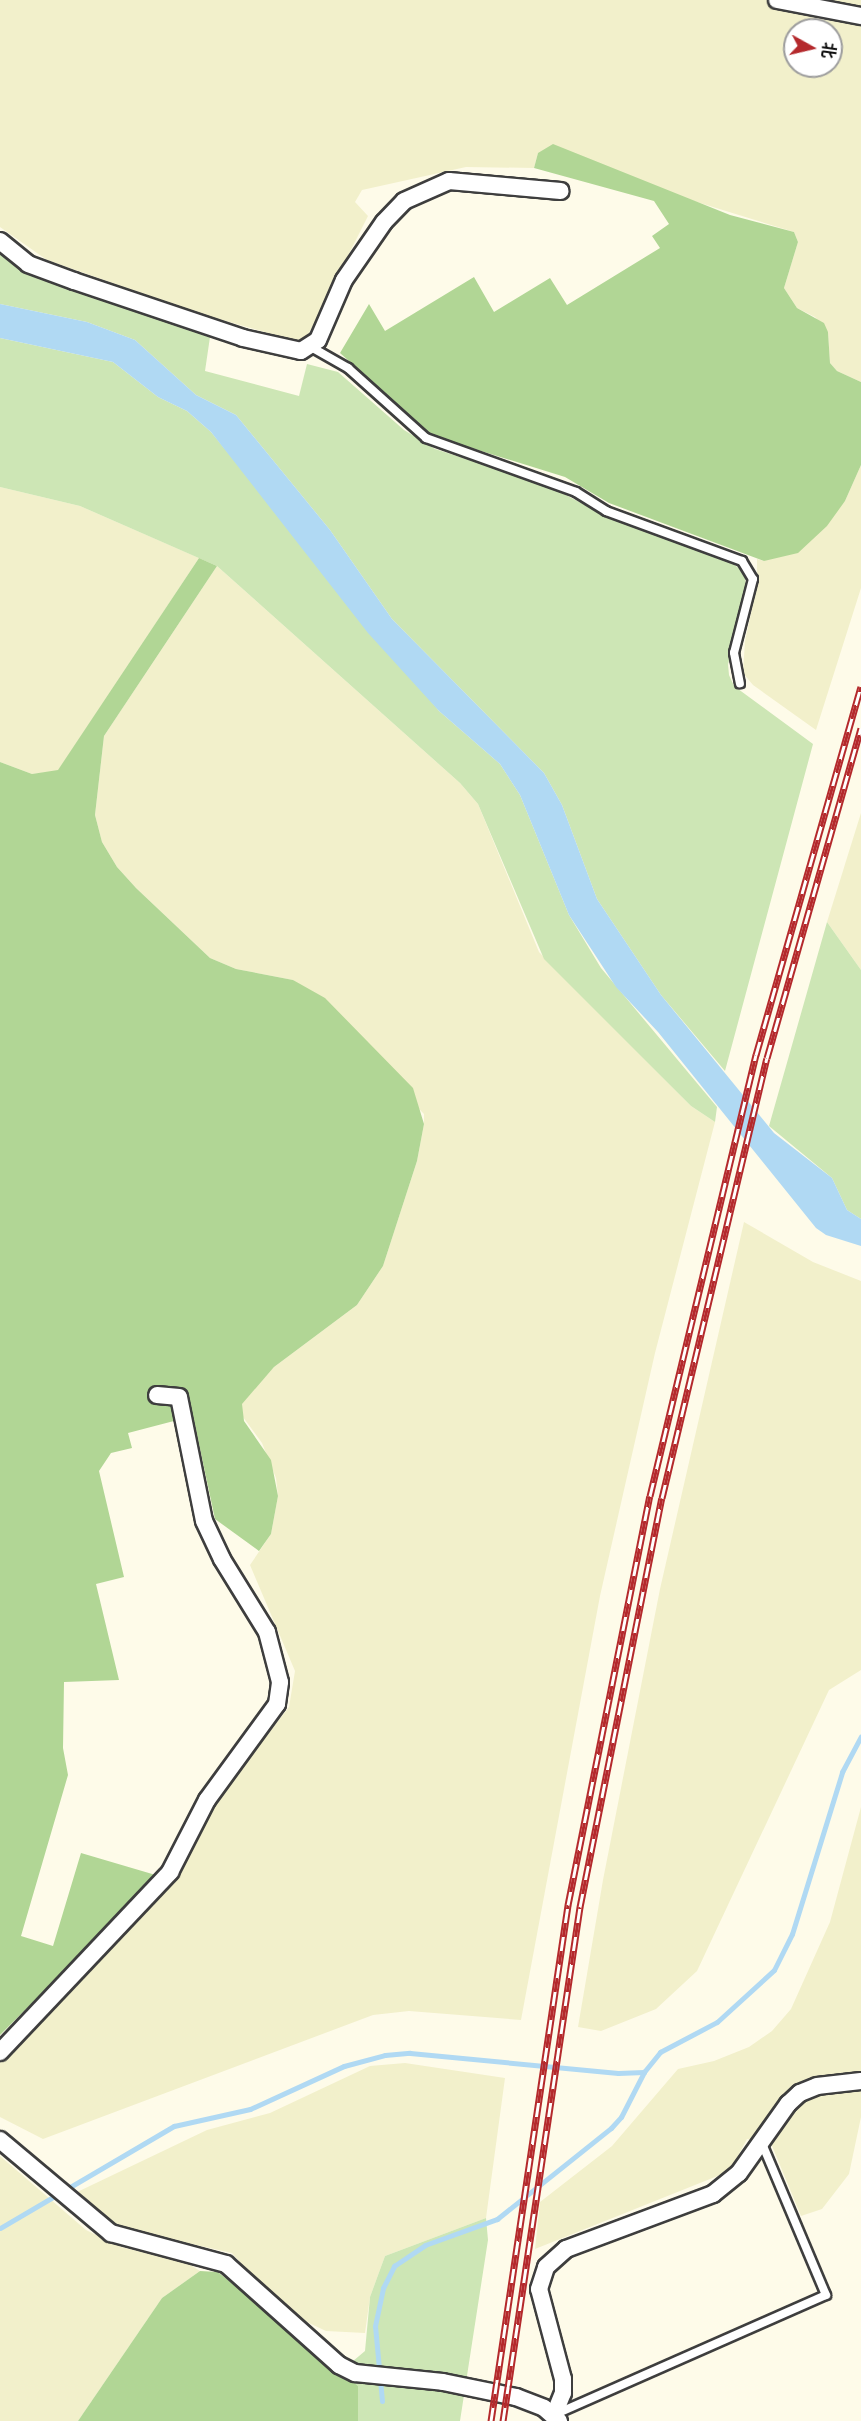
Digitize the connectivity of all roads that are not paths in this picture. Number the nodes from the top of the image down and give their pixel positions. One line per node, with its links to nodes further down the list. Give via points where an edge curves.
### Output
1 (777, 0): 2 (street)
2 (861, 16)
3 (561, 191): 5 (street, via 449,181 404,201 384,222 344,280 318,340)
4 (0, 241): 5 (street, via 28,264 74,281 282,349)
5 (310, 347): 6 (lane, via 348,368 426,438 566,489 606,511 742,561 753,579 734,653)
6 (740, 683)
7 (157, 1395): 8 (street, via 179,1397 204,1521 222,1559 267,1632 280,1682 277,1704 207,1800 170,1872)
8 (0, 2052)
9 (861, 2081): 11 (street, via 816,2086 800,2093)
10 (0, 2140): 12 (street, via 111,2233 226,2264 339,2365 355,2373 443,2382 516,2397)
11 (761, 2140): 12 (street, via 740,2173 713,2194 566,2249 546,2266 539,2289 563,2379); 12 (lane, via 826,2295)
12 (557, 2418)

